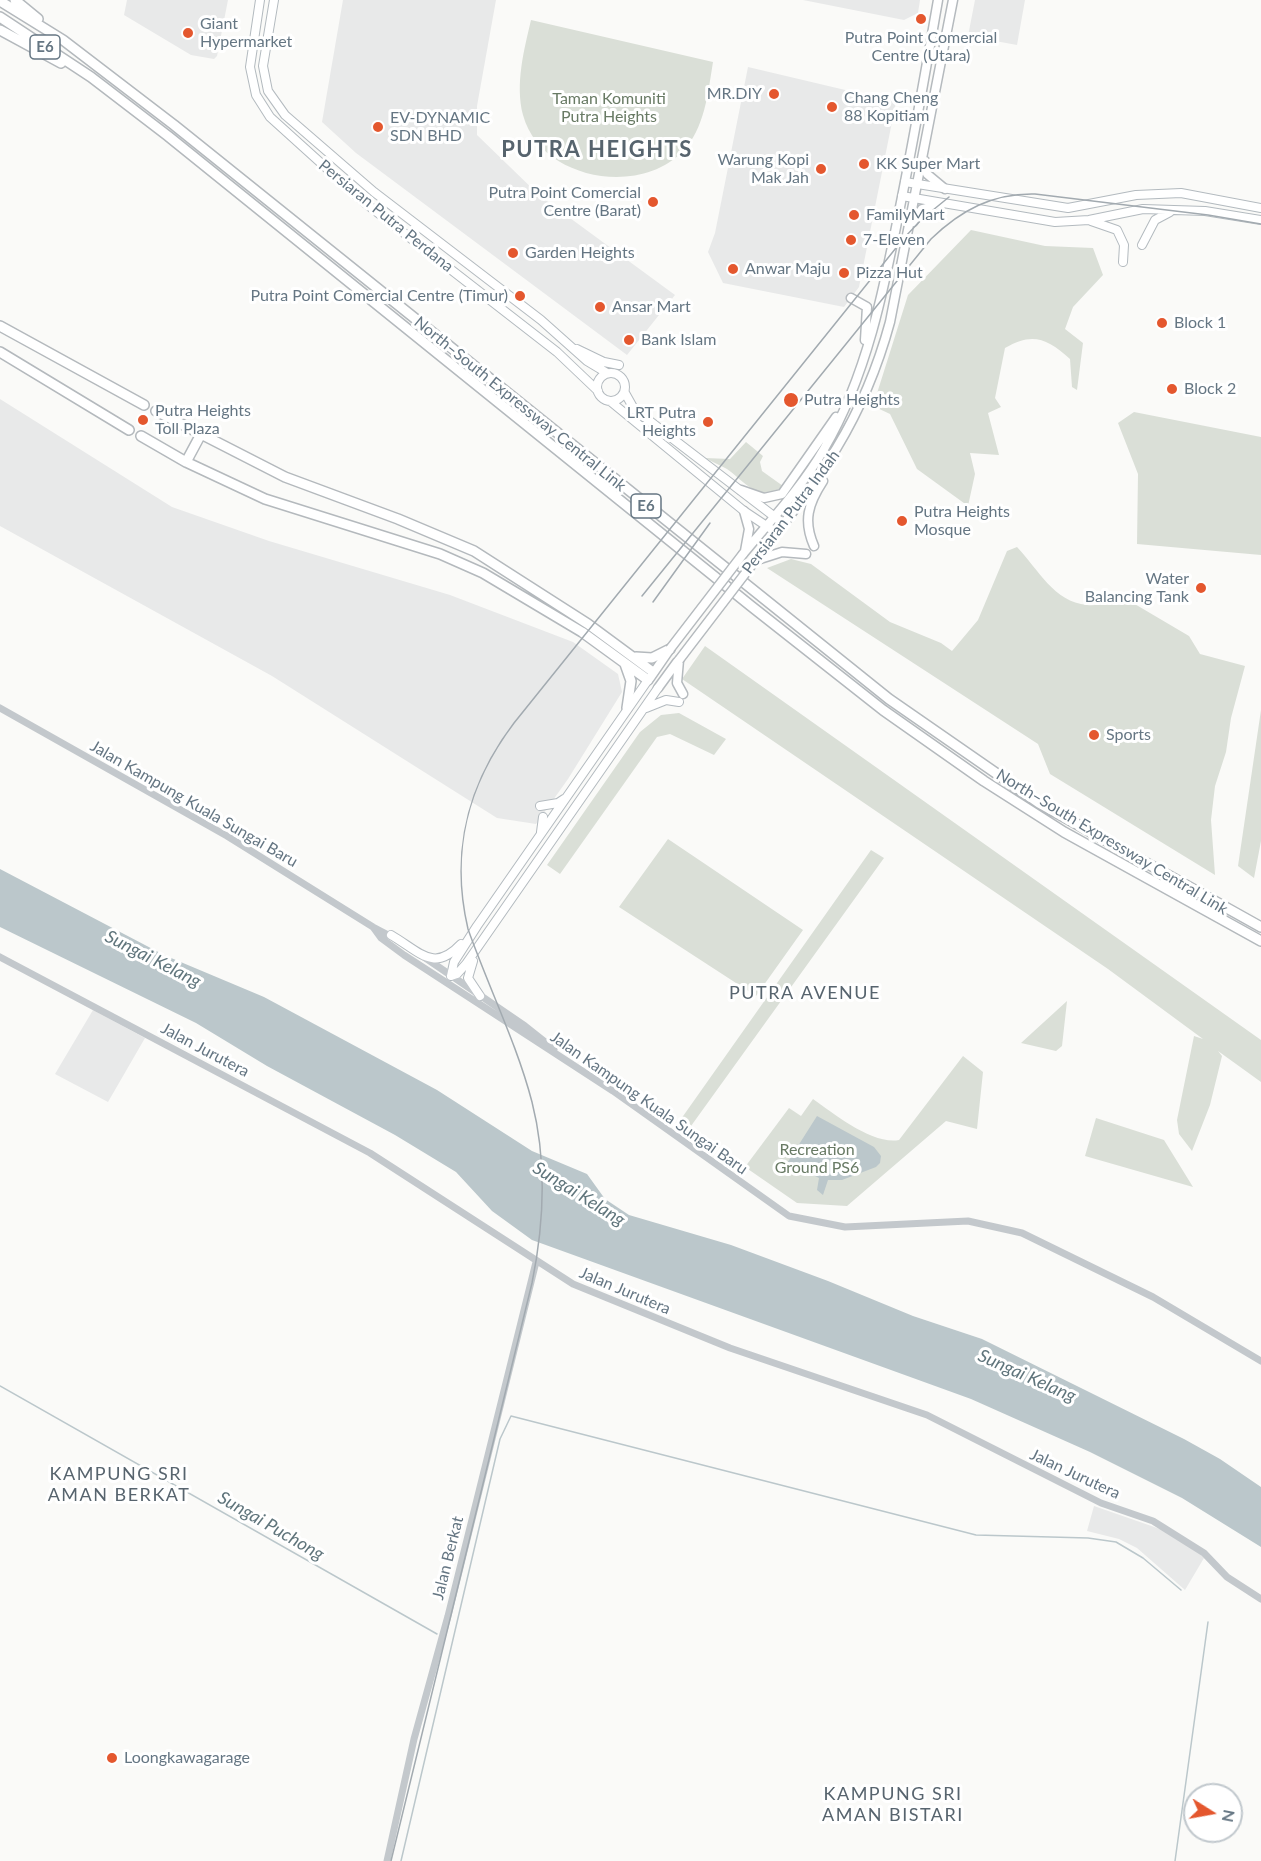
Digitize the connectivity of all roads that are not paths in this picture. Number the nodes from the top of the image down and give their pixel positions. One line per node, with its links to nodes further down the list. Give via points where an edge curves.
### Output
1 (15, 0): 9 (highway)
2 (260, 0): 34 (main road, Persiaran Putra Perdana, via 250,67 256,95 270,117 364,202 557,352)
3 (274, 0): 29 (main road, Persiaran Putra Perdana, via 263,66 268,91 285,115 374,192)
4 (938, 0): 12 (main road, Persiaran Putra Indah)
5 (953, 0): 11 (main road, Persiaran Putra Indah)
6 (0, 1): 9 (highway, North–South Expressway Central Link / E6)
7 (0, 16): 10 (highway, North–South Expressway Central Link / E6)
8 (0, 30): 10 (highway)
9 (63, 40): 74 (highway, North–South Expressway Central Link / E6, via 889,699 1040,803)
10 (91, 77): 77 (highway, North–South Expressway Central Link / E6, via 884,710 1064,832)
11 (924, 154): 13 (main road, Persiaran Putra Indah); 14 (main road, via 927,174)
12 (905, 182): 13 (main road); 15 (main road, Persiaran Putra Indah)
13 (918, 184): 14 (main road); 17 (main road, Persiaran Putra Indah)
14 (945, 189): 16 (main road, via 1068,208)
15 (902, 196): 17 (main road); 31 (main road, Persiaran Putra Indah, via 882,295)
16 (1132, 196): 19 (main road, via 1180,193); 20 (main road)
17 (915, 198): 18 (main road); 24 (main road, Persiaran Putra Indah)
18 (941, 204): 22 (main road, via 1034,220); 24 (main road, via 922,209)
19 (1261, 206)
20 (1139, 210): 21 (main road); 22 (main road)
21 (1175, 211): 23 (main road); 25 (main road, via 1155,220)
22 (1089, 220): 26 (main road, via 1117,230 1124,245)
23 (1261, 220)
24 (909, 229): 43 (main road, Persiaran Putra Indah, via 883,349)
25 (1142, 245)
26 (1123, 262)
27 (851, 297): 31 (main road, via 864,303 868,310)
28 (0, 326): 37 (highway)
29 (570, 346): 32 (main road); 33 (main road, Persiaran Putra Perdana)
30 (0, 352): 40 (highway)
31 (862, 362): 38 (main road, Persiaran Putra Indah)
32 (619, 365)
33 (607, 373): 34 (main road, via 598,381); 35 (main road, via 623,378)
34 (597, 391): 36 (main road)
35 (625, 393): 36 (main road); 45 (main road, via 634,409)
36 (610, 401): 46 (main road)
37 (144, 405)
38 (844, 408): 45 (main road, via 782,494 764,498); 47 (main road, Persiaran Putra Indah, via 824,450)
39 (156, 411): 41 (highway)
40 (129, 430)
41 (201, 434): 44 (highway); 56 (highway, via 285,477 474,551)
42 (141, 436): 44 (highway)
43 (846, 436): 48 (main road, Persiaran Putra Indah); 51 (main road, via 837,461 807,512 808,533)
44 (186, 462): 58 (highway, via 265,499 440,554 483,573 573,627)
45 (741, 490): 47 (main road)
46 (744, 511): 49 (main road); 52 (main road, via 749,534)
47 (774, 517): 48 (main road); 49 (main road, Persiaran Putra Indah)
48 (784, 524): 50 (main road, Persiaran Putra Indah)
49 (767, 526): 50 (main road); 52 (main road, Persiaran Putra Indah)
50 (777, 533): 54 (main road, Persiaran Putra Indah)
51 (814, 546)
52 (744, 554): 55 (main road, Persiaran Putra Indah, bridge)
53 (806, 554): 54 (main road, via 782,552)
54 (754, 562): 57 (main road, Persiaran Putra Indah, bridge)
55 (670, 649): 56 (highway, via 646,659); 59 (main road, Persiaran Putra Indah)
56 (629, 654): 59 (highway)
57 (679, 660): 60 (main road, Persiaran Putra Indah); 61 (main road, via 677,683)
58 (625, 664): 59 (highway); 63 (highway, via 631,681)
59 (650, 676): 63 (main road)
60 (658, 688): 64 (main road)
61 (681, 698): 64 (main road, via 652,704)
62 (0, 708): 73 (street, Jalan Kampung Kuala Sungai Baru, via 227,836)
63 (627, 708): 65 (main road)
64 (636, 717): 67 (main road)
65 (569, 795): 66 (main road, via 558,803); 69 (main road)
66 (540, 806)
67 (569, 814): 69 (main road); 70 (main road)
68 (543, 817): 71 (main road)
69 (553, 818): 70 (main road); 71 (main road)
70 (554, 836): 75 (main road)
71 (539, 839): 72 (main road)
72 (477, 926): 76 (main road, via 452,954 440,960); 80 (main road, via 454,962)
73 (373, 927): 76 (street, Jalan Kampung Kuala Sungai Baru); 78 (street, Jalan Kampung Kuala Sungai Baru, via 381,939)
74 (1261, 927)
75 (489, 930): 80 (main road, via 466,964); 81 (main road, via 468,972)
76 (391, 935): 80 (street, Jalan Kampung Kuala Sungai Baru)
77 (1261, 941)
78 (395, 948): 80 (street, via 436,972); 82 (street, Jalan Kampung Kuala Sungai Baru)
79 (0, 957): 84 (street, Jalan Jurutera, via 370,1153)
80 (451, 976): 81 (street, Jalan Kampung Kuala Sungai Baru); 82 (street, via 460,989)
81 (480, 996): 83 (street, Jalan Kampung Kuala Sungai Baru)
82 (498, 1017): 83 (street, Jalan Kampung Kuala Sungai Baru)
83 (567, 1061): 85 (street, Jalan Kampung Kuala Sungai Baru, via 789,1216 844,1227 956,1220 1003,1227 1153,1297)
84 (536, 1262): 86 (street, Jalan Jurutera, via 602,1298 730,1348 927,1416 1101,1503 1154,1521 1204,1553 1227,1577); 87 (street, Jalan Berkat, via 414,1738)
85 (1261, 1361)
86 (1261, 1599)
87 (387, 1861)

